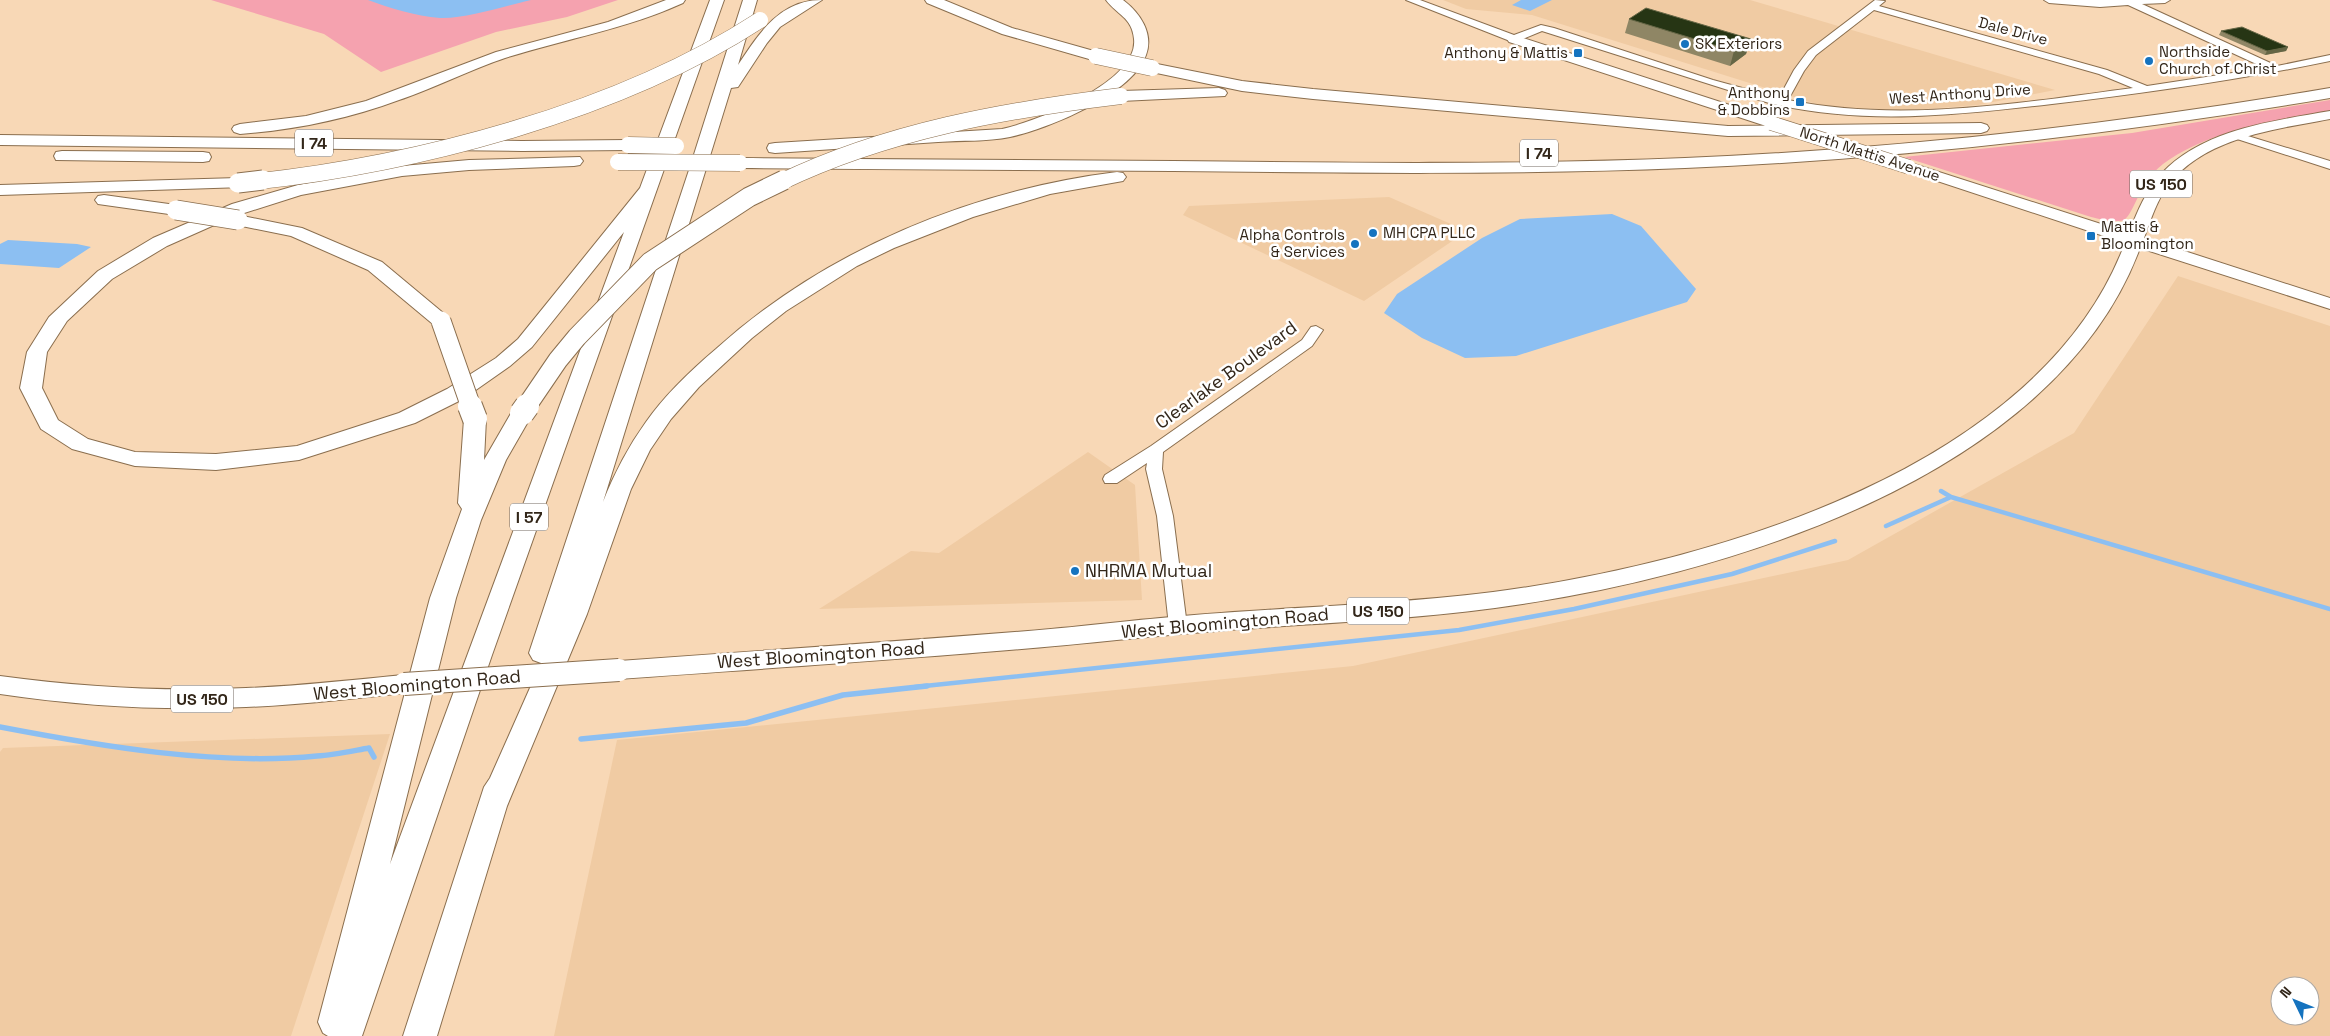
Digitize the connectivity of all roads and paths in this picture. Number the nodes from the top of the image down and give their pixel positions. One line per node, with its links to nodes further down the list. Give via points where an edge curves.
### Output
1 (678, 0): 29 (highway, via 626,21 499,56 412,91 348,110 273,125)
2 (717, 0): 36 (highway, I 57)
3 (788, 0): 13 (highway)
4 (815, 0): 24 (highway, via 774,24)
5 (932, 0): 22 (highway, bridge, via 1007,31 1096,56 1242,86)
6 (1113, 0): 30 (highway, via 1135,20 1142,37 1142,51 1121,79 1072,110 1011,132)
7 (1411, 0): 15 (street, North Mattis Avenue)
8 (1882, 0): 12 (street)
9 (2049, 0): 11 (street)
10 (2165, 0): 11 (street)
11 (2131, 3): 18 (street)
12 (1872, 7): 20 (street, Dale Drive, via 2103,72); 23 (street, via 1812,53)
13 (755, 10): 24 (highway); 37 (highway, bridge, via 718,48 657,76 599,99 434,150 327,171 238,183)
14 (1541, 28): 15 (street, West Anthony Drive); 16 (street); 23 (street, West Anthony Drive)
15 (1486, 29): 16 (street, North Mattis Avenue)
16 (1514, 39): 39 (main road, North Mattis Avenue, bridge)
17 (2330, 58): 18 (street, West Anthony Drive)
18 (2274, 68): 20 (street, West Anthony Drive)
19 (2330, 77): 26 (highway, I 74, via 2202,100)
20 (2144, 89): 23 (street, West Anthony Drive, via 1995,108 1889,116)
21 (2330, 93): 35 (highway, I 74, via 2124,126 1890,150 1598,166)
22 (1314, 94): 26 (highway, via 1728,131); 44 (highway, bridge, via 1191,92 1036,106 879,142 749,197 650,262 577,336 522,414 495,460)
23 (1782, 102)
24 (716, 111): 47 (highway)
25 (2330, 115): 27 (main road, West Bloomington Road / US 150)
26 (1981, 128): 30 (highway, I 74, via 1700,148 1546,153)
27 (2238, 136): 34 (street); 39 (main road, West Bloomington Road / US 150, via 2211,146 2172,171 2150,201)
28 (0, 140): 29 (highway, I 74)
29 (141, 140): 31 (highway, I 74, bridge, via 628,145)
30 (775, 148): 31 (highway, I 74)
31 (742, 155): 33 (highway, I 74, bridge, via 618,162); 35 (highway, I 74)
32 (0, 156): 33 (highway, I 74)
33 (574, 160): 36 (highway, via 402,171 298,190 238,208 160,242 105,275 59,317 37,352 30,388 49,424 80,444 135,459 216,462 299,453 407,418 455,394 510,356 557,305)
34 (2330, 165)
35 (1358, 169): 47 (highway, via 1149,174 1093,180 1042,191 959,214 876,248 836,269 767,316 689,385 639,449)
36 (649, 188): 49 (highway, I 57)
37 (0, 190)
38 (0, 195): 44 (highway, bridge, via 122,201 238,220 296,232 375,266 440,321 475,419)
39 (2136, 240): 40 (main road, North Mattis Avenue); 45 (main road, West Bloomington Road / US 150, via 2120,278 2093,322 2057,366 2024,398 1940,457 1834,508 1710,553 1544,593 1402,609)
40 (2330, 304)
41 (1316, 330): 42 (street, Clearlake Boulevard, via 1307,343)
42 (1156, 450): 43 (street, Clearlake Boulevard); 45 (street, Clearlake Boulevard, via 1154,468 1164,516)
43 (1111, 479)
44 (469, 520): 48 (highway, via 443,598)
45 (1178, 626): 46 (main road, West Bloomington Road / US 150, bridge, via 280,696 204,699 66,693)
46 (0, 685)
47 (494, 802): 50 (highway)
48 (332, 1036)
49 (345, 1036)
50 (420, 1036)

